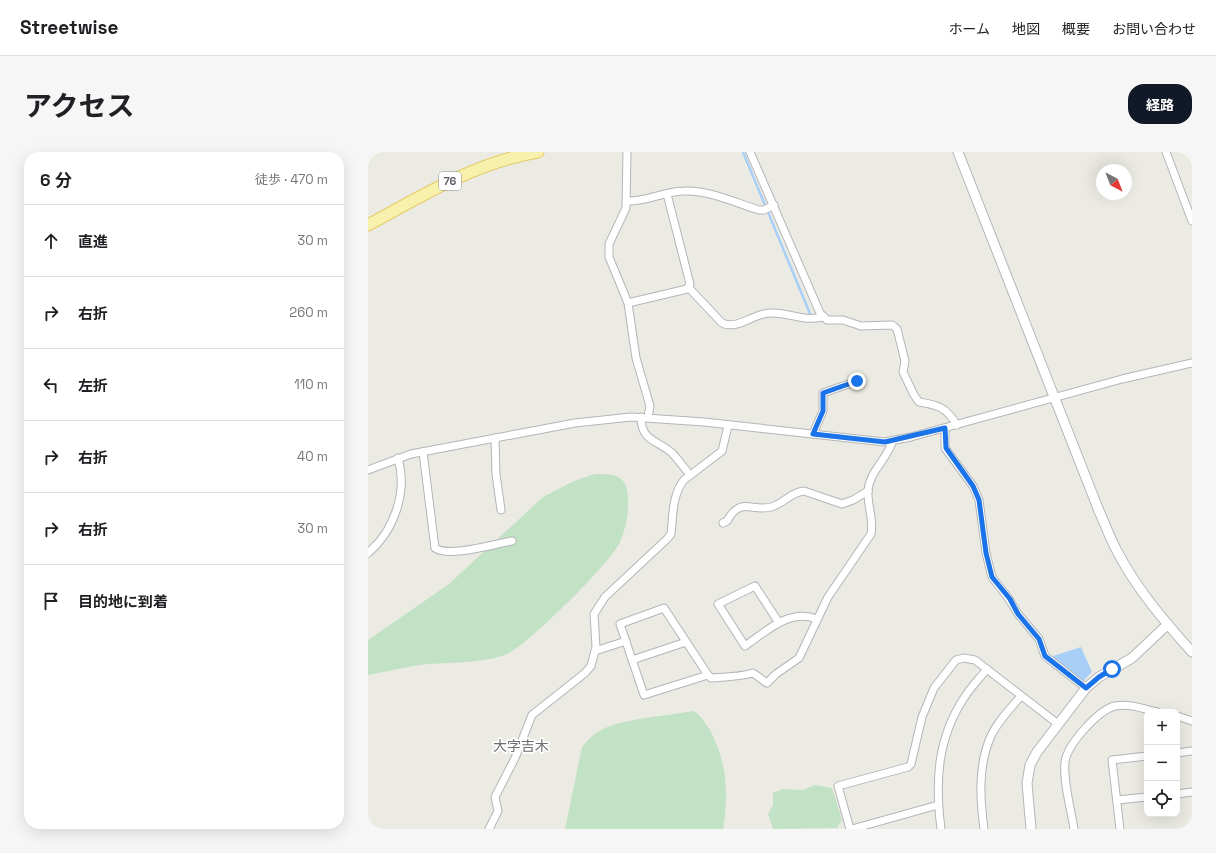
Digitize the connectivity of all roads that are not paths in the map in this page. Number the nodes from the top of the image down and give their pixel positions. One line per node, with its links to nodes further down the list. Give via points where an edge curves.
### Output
1 (538, 152): 10 (main road, 76, via 516,155 455,178)
2 (627, 152): 7 (street)
3 (750, 152): 8 (street)
4 (958, 152): 16 (street)
5 (1166, 152): 9 (street)
6 (667, 194): 7 (street, via 647,200); 8 (street, via 685,191 708,194 759,210); 11 (street, via 690,284)
7 (627, 201): 12 (street, via 609,244 609,257)
8 (774, 206): 13 (street, via 820,314)
9 (1192, 221)
10 (368, 225)
11 (688, 287): 12 (street); 13 (street, via 722,324 727,326 777,312 807,318)
12 (628, 302): 17 (street, via 636,358 650,406)
13 (824, 317): 18 (street, via 827,320 843,320 861,326 892,325 897,329 905,361 903,372 914,395 919,402 936,404 945,409)
14 (1192, 363): 16 (street)
15 (857, 381): 21 (street, via 823,393 823,411)
16 (1056, 398): 18 (street); 35 (street, via 1117,551 1140,588)
17 (644, 417): 19 (street); 22 (street, via 575,423); 27 (street, via 641,426 647,437 672,454)
18 (957, 425): 20 (street)
19 (728, 426): 21 (street); 27 (street, via 722,451)
20 (945, 428): 23 (street); 43 (street, via 946,448 973,486 979,500 992,577 1039,639 1045,656)
21 (813, 434): 23 (street, via 885,442)
22 (495, 438): 24 (street); 29 (street)
23 (893, 440): 28 (street, via 891,449 871,479)
24 (423, 452): 25 (street); 31 (street, via 435,548 439,551 452,552)
25 (398, 458): 26 (street); 32 (street, via 402,481 394,519 386,535)
26 (368, 470)
27 (690, 475): 38 (street, via 680,485 675,496 671,534 668,539 605,597 594,614)
28 (868, 491): 30 (street, via 842,504 804,491 798,492 772,507 748,505 740,508); 33 (street, via 873,525 871,534)
29 (501, 510)
30 (723, 523)
31 (512, 541)
32 (368, 553)
33 (816, 619): 34 (street, via 808,616 793,617); 42 (street, via 799,658 767,683 753,673 711,678)
34 (779, 623): 34 (street, via 745,646 718,604 755,586)
35 (1168, 624): 39 (street); 43 (street, via 1132,658 1099,677)
36 (626, 641): 37 (street, via 620,624 664,608); 38 (street); 40 (street)
37 (686, 642): 40 (street); 42 (street)
38 (596, 651): 57 (street, via 591,666 585,673 532,715 496,797 498,812)
39 (1192, 652)
40 (632, 660): 42 (street, via 644,695)
41 (986, 669): 44 (street); 56 (street, via 964,698 942,747 938,771); 58 (street, via 975,660 964,658 956,660 946,671 927,702 911,764 908,767 838,786)
42 (708, 675)
43 (1086, 688): 48 (street)
44 (1021, 696): 48 (street); 60 (street, via 1000,721 990,738 985,755 980,797)
45 (1144, 709): 62 (street, via 1127,705 1115,706 1098,714 1067,753 1066,774)
46 (1180, 717): 47 (street)
47 (1192, 722)
48 (1058, 724): 61 (street, via 1030,765 1027,783)
49 (1192, 751): 50 (street)
50 (1180, 753)
51 (1144, 756): 55 (street, via 1112,760)
52 (1192, 792): 53 (street)
53 (1180, 794)
54 (1144, 797): 55 (street)
55 (1117, 800): 63 (street)
56 (938, 806): 58 (street); 59 (street)
57 (489, 829)
58 (851, 829)
59 (941, 829)
60 (984, 829)
61 (1032, 829)
62 (1074, 829)
63 (1120, 829)

